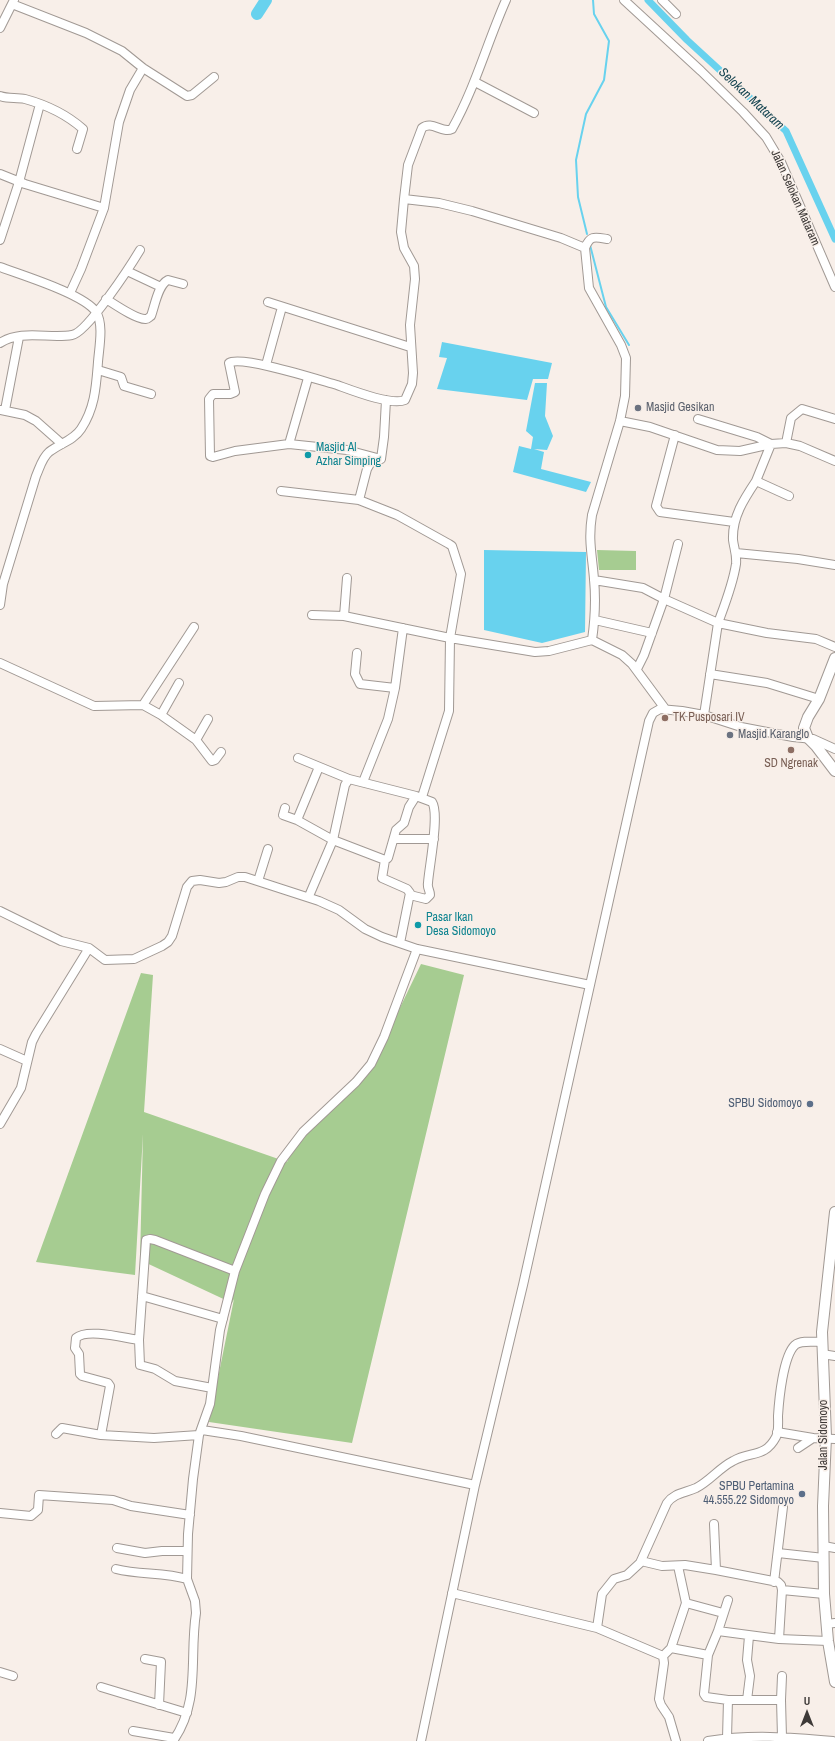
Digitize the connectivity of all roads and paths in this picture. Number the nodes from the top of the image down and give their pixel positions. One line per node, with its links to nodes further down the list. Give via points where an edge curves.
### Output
1 (506, 0): 9 (street)
2 (662, 0): 5 (street)
3 (628, 1): 26 (street, Jalan Selokan Mataram, via 766,137 781,162)
4 (13, 2): 6 (street); 7 (street, via 122,51)
5 (676, 14)
6 (0, 28)
7 (143, 68): 8 (street, via 190,96); 17 (street, via 130,90 119,122)
8 (214, 77)
9 (475, 82): 12 (street); 16 (street, via 452,129 446,131 430,125 422,128 408,166)
10 (0, 96): 11 (street)
11 (40, 104): 13 (street, via 72,119 83,129); 15 (street)
12 (534, 113)
13 (77, 148)
14 (0, 174): 15 (street)
15 (19, 182): 17 (street); 19 (street)
16 (404, 199): 20 (street, via 439,203 472,211 561,238); 34 (street, via 401,232 404,248 414,266 415,279)
17 (104, 208): 27 (street)
18 (607, 239): 20 (street, via 590,238)
19 (0, 240)
20 (585, 248): 43 (street, via 589,288 626,358 625,396)
21 (140, 250): 23 (street)
22 (0, 267): 27 (street)
23 (127, 271): 25 (street); 28 (street)
24 (183, 284): 25 (street, via 167,280)
25 (161, 287): 28 (street, via 148,319 130,313)
26 (835, 287)
27 (70, 293): 31 (street)
28 (106, 299): 31 (street)
29 (268, 302): 30 (street)
30 (282, 307): 34 (street); 35 (street)
31 (93, 309): 32 (street, via 75,335); 36 (street, via 100,331)
32 (19, 337): 33 (street, via 7,338); 40 (street)
33 (0, 343)
34 (410, 347): 39 (street, via 413,373 407,398 402,402)
35 (266, 365): 37 (street); 47 (street, via 236,361 229,363 235,392 213,394 209,399 210,456)
36 (98, 370): 38 (street, via 121,377 124,386); 46 (street, via 97,389 89,413 80,430)
37 (308, 378): 39 (street); 47 (street)
38 (151, 394)
39 (386, 400): 49 (street)
40 (2, 410): 46 (street, via 26,415)
41 (698, 419): 48 (street, via 757,437)
42 (835, 419): 45 (street, via 802,409 791,418)
43 (620, 421): 44 (street); 60 (street, via 592,515 589,540)
44 (675, 435): 48 (street, via 727,451 740,451); 55 (street, via 664,469 657,509 660,512)
45 (786, 442): 48 (street); 50 (street)
46 (62, 444): 62 (street, via 45,457 36,476 3,584)
47 (289, 444): 49 (street, via 347,450)
48 (770, 444): 51 (street)
49 (381, 459): 54 (street, via 371,462 367,469)
50 (835, 461)
51 (756, 481): 53 (street); 55 (street, via 744,498)
52 (281, 491): 54 (street)
53 (789, 496)
54 (359, 500): 70 (street, via 397,515 452,546 461,574)
55 (734, 522): 57 (street, via 733,538)
56 (678, 544): 61 (street)
57 (736, 553): 58 (street); 66 (street, via 733,579)
58 (835, 565)
59 (347, 578): 64 (street)
60 (594, 580): 61 (street, via 643,588); 65 (street)
61 (664, 599): 66 (street); 69 (street)
62 (0, 605)
63 (312, 615): 64 (street)
64 (344, 616): 68 (street)
65 (595, 620): 69 (street); 71 (street)
66 (718, 622): 72 (street, via 766,633 816,639); 77 (street)
67 (194, 627): 81 (street)
68 (403, 628): 70 (street); 79 (street)
69 (652, 633): 76 (street)
70 (450, 638): 71 (street, via 542,652); 95 (street, via 449,711)
71 (592, 640): 76 (street, via 622,655)
72 (835, 648)
73 (357, 653): 79 (street, via 355,674 360,684)
74 (835, 658): 80 (main road)
75 (0, 663): 81 (street, via 94,706)
76 (637, 669): 82 (street)
77 (710, 674): 80 (street, via 767,683); 84 (street)
78 (179, 683): 83 (street)
79 (395, 688): 94 (street, via 388,719)
80 (819, 699): 86 (main road, via 805,724)
81 (143, 705): 83 (street)
82 (666, 710): 84 (street); 110 (street, via 660,709 653,713 649,721)
83 (161, 715): 87 (street)
84 (704, 715): 86 (street, via 742,727 793,738)
85 (208, 719): 87 (street)
86 (808, 738): 88 (street); 92 (main road)
87 (196, 740): 89 (street, via 212,761)
88 (835, 749)
89 (221, 752)
90 (298, 758): 91 (street)
91 (319, 767): 93 (street); 97 (street)
92 (835, 771)
93 (349, 779): 94 (street); 100 (street, via 345,785)
94 (363, 782): 95 (street)
95 (419, 796): 98 (street, via 409,807 404,823 396,830); 99 (street, via 434,804)
96 (285, 808): 97 (street, via 283,815)
97 (297, 820): 100 (street)
98 (394, 839): 99 (street); 102 (street)
99 (434, 839): 104 (street, via 427,887 430,897 426,899)
100 (333, 840): 102 (street); 105 (street)
101 (268, 848): 103 (street)
102 (385, 860): 104 (street, via 382,878 407,889)
103 (258, 881): 105 (street); 108 (street, via 242,877 220,883 192,881 187,887 168,942 134,959 105,960)
104 (410, 895): 107 (street)
105 (308, 896): 107 (street, via 339,910 365,929)
106 (0, 911): 108 (street, via 61,941)
107 (400, 943): 109 (street)
108 (89, 948): 112 (street, via 36,1034)
109 (417, 949): 110 (street); 116 (street, via 371,1064 304,1132 281,1160)
110 (590, 985): 131 (street)
111 (0, 1049): 112 (street)
112 (27, 1061): 113 (street, via 20,1088)
113 (0, 1124)
114 (835, 1212): 115 (main road, Jalan Sidomoyo)
115 (834, 1233): 120 (main road, Jalan Sidomoyo)
116 (235, 1271): 117 (street, via 150,1239 146,1240); 118 (street)
117 (142, 1296): 118 (street); 119 (street)
118 (223, 1319): 123 (street)
119 (139, 1340): 123 (street, via 142,1366 155,1369 175,1381); 127 (street, via 92,1334 82,1334 76,1338 75,1348 79,1354 80,1374 108,1383 110,1386)
120 (822, 1342): 121 (main road, Jalan Sidomoyo); 124 (street, via 800,1343 794,1346 790,1353 782,1380)
121 (822, 1354): 122 (street); 129 (main road, Jalan Sidomoyo)
122 (835, 1356)
123 (212, 1388): 125 (street)
124 (777, 1432): 128 (street); 142 (street, via 770,1446 761,1453 742,1457 696,1488 671,1497)
125 (201, 1433): 127 (street, via 154,1438); 131 (street, via 241,1436); 134 (street)
126 (56, 1434): 127 (street, via 62,1428)
127 (101, 1435)
128 (813, 1438): 129 (street); 130 (street)
129 (830, 1439): 136 (main road, Jalan Sidomoyo, via 823,1506)
130 (798, 1448)
131 (475, 1485): 149 (street)
132 (783, 1507): 140 (street)
133 (0, 1513): 134 (street, via 31,1516 38,1510 42,1495 113,1500 131,1506)
134 (190, 1515): 139 (street)
135 (714, 1524): 145 (street)
136 (824, 1546): 138 (street); 141 (main road, Jalan Sidomoyo)
137 (117, 1548): 139 (street, via 145,1553)
138 (835, 1548)
139 (187, 1551): 146 (street)
140 (778, 1553): 141 (street); 147 (street)
141 (824, 1558): 150 (main road, Jalan Sidomoyo)
142 (641, 1561): 143 (street, via 662,1566); 155 (street, via 627,1575 614,1579 602,1594)
143 (678, 1566): 145 (street); 152 (street)
144 (116, 1569): 146 (street)
145 (716, 1570): 147 (street)
146 (186, 1579): 173 (street, via 195,1601 196,1613 192,1690)
147 (774, 1582): 148 (street, via 782,1585)
148 (782, 1590): 150 (street); 158 (street)
149 (452, 1593): 155 (street); 178 (street)
150 (824, 1594): 154 (main road, Jalan Sidomoyo)
151 (728, 1600): 153 (street)
152 (686, 1603): 153 (street); 160 (street)
153 (723, 1613): 156 (street)
154 (830, 1624): 159 (main road, Jalan Sidomoyo)
155 (597, 1628): 162 (street)
156 (718, 1631): 157 (street); 161 (street)
157 (749, 1636): 158 (street); 170 (street, via 747,1660 750,1676)
158 (779, 1639): 159 (street)
159 (828, 1641): 167 (main road, Jalan Sidomoyo)
160 (671, 1648): 161 (street); 162 (street)
161 (708, 1655): 169 (street, via 704,1694 706,1697)
162 (663, 1656): 179 (street, via 659,1699 669,1717)
163 (145, 1659): 172 (street, via 161,1662)
164 (0, 1672): 165 (street)
165 (13, 1676)
166 (782, 1676): 171 (street)
167 (835, 1682)
168 (101, 1687): 172 (street)
169 (728, 1700): 170 (street); 175 (street)
170 (746, 1700): 171 (street)
171 (781, 1700): 176 (street)
172 (159, 1705): 173 (street)
173 (187, 1713): 177 (street)
174 (133, 1731): 177 (street)
175 (727, 1738): 176 (street); 180 (street)
176 (784, 1738): 181 (street)
177 (174, 1740)
178 (421, 1741)
179 (676, 1741)
180 (708, 1741)
181 (833, 1741)

